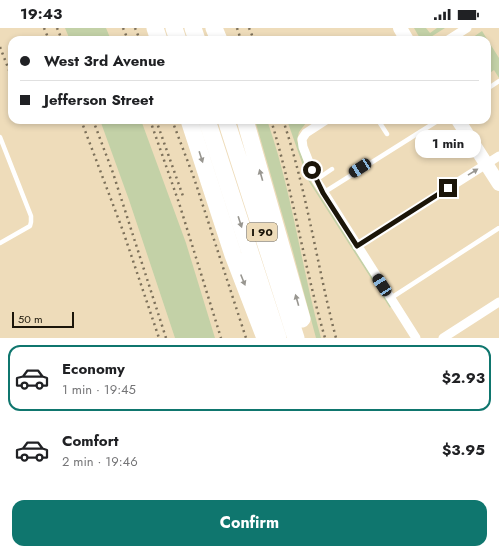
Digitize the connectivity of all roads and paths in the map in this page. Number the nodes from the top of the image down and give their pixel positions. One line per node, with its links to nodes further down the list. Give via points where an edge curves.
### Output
1 (467, 28): 2 (street)
2 (454, 36)
3 (190, 124): 24 (highway, one-way to 24, via 233,255)
4 (227, 124): 26 (highway, I 90)
5 (246, 124): 27 (highway, one-way to 5)
6 (320, 124): 16 (street, via 303,136 302,142)
7 (381, 124): 11 (lane)
8 (433, 124): 18 (lane)
9 (461, 124): 14 (main road)
10 (209, 126): 25 (highway, I 90, one-way to 25)
11 (387, 134)
12 (0, 137): 20 (lane, via 32,222 30,226)
13 (499, 156): 14 (street)
14 (486, 164): 17 (main road); 21 (street, one-way to 14)
15 (332, 170): 16 (lane)
16 (316, 180): 18 (street)
17 (499, 184)
18 (323, 193): 21 (street)
19 (499, 228): 22 (lane)
20 (0, 243)
21 (357, 246): 22 (street)
22 (391, 298): 28 (street)
23 (499, 302): 29 (street)
24 (266, 338)
25 (278, 338)
26 (296, 338)
27 (307, 338)
28 (416, 338)
29 (443, 338)

